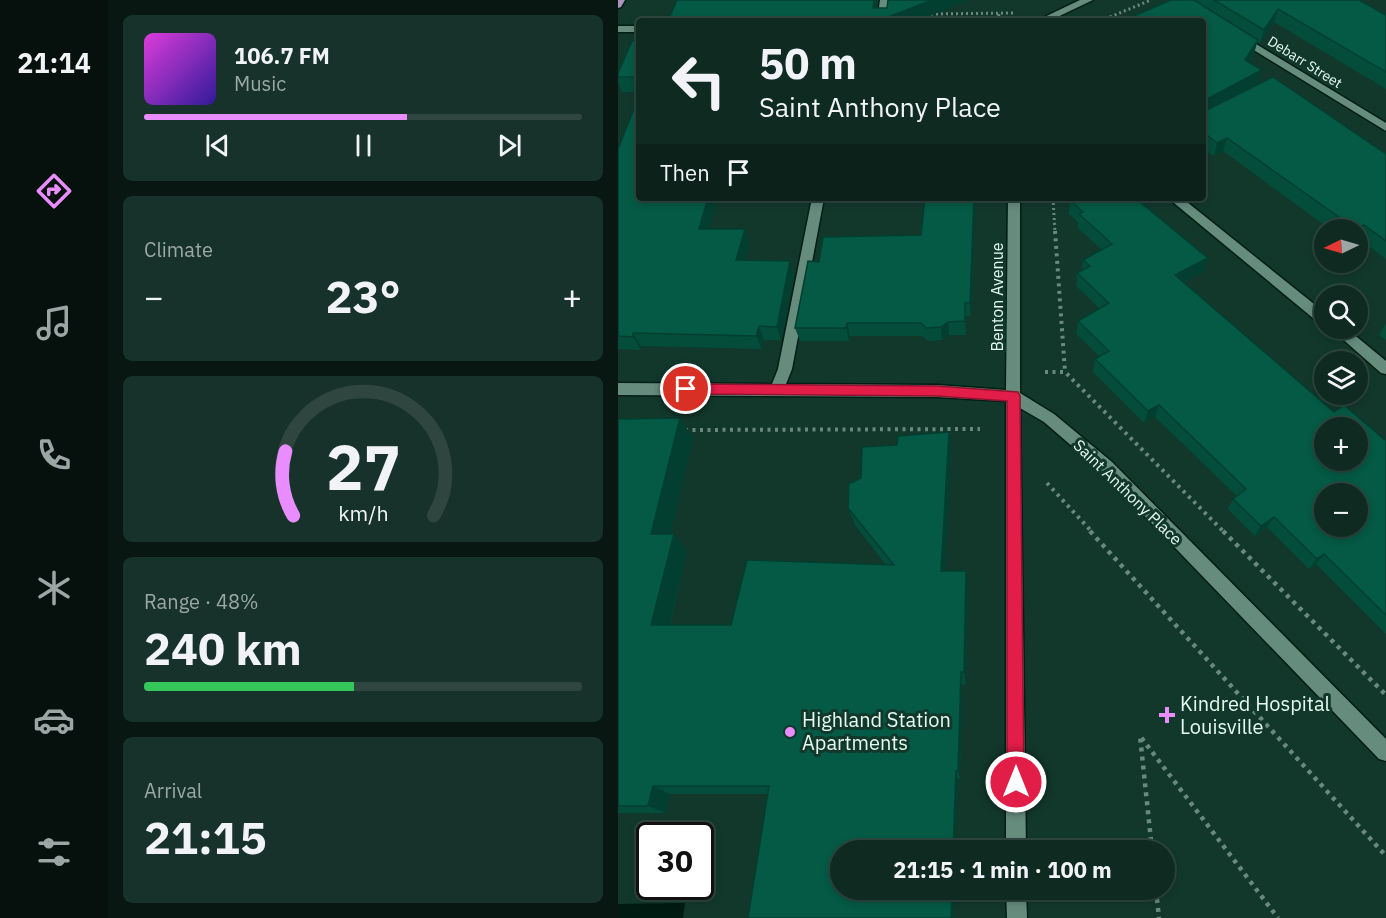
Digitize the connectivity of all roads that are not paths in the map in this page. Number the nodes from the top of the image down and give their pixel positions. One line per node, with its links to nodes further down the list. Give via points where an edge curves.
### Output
1 (620, 0): 4 (main road)
2 (885, 0): 5 (street)
3 (1088, 0): 6 (street)
4 (618, 5)
5 (882, 18)
6 (1048, 18)
7 (618, 29): 8 (street)
8 (636, 29)
9 (1227, 30): 10 (street, Debarr Street)
10 (1294, 71): 11 (street); 12 (street, Debarr Street)
11 (1280, 79)
12 (1386, 128)
13 (817, 201): 20 (street, via 785,369)
14 (1014, 201): 21 (street, Benton Avenue)
15 (1178, 201): 16 (street)
16 (1314, 312)
17 (1349, 339): 18 (street)
18 (1386, 369)
19 (618, 389): 20 (street, Saint Anthony Place)
20 (777, 390): 21 (street, Saint Anthony Place, via 937,391)
21 (1013, 396): 22 (street, Saint Anthony Place, via 1049,418 1107,467); 23 (street, Benton Avenue)
22 (1386, 752)
23 (1016, 840)
24 (1016, 900): 25 (street)
25 (1017, 918)

